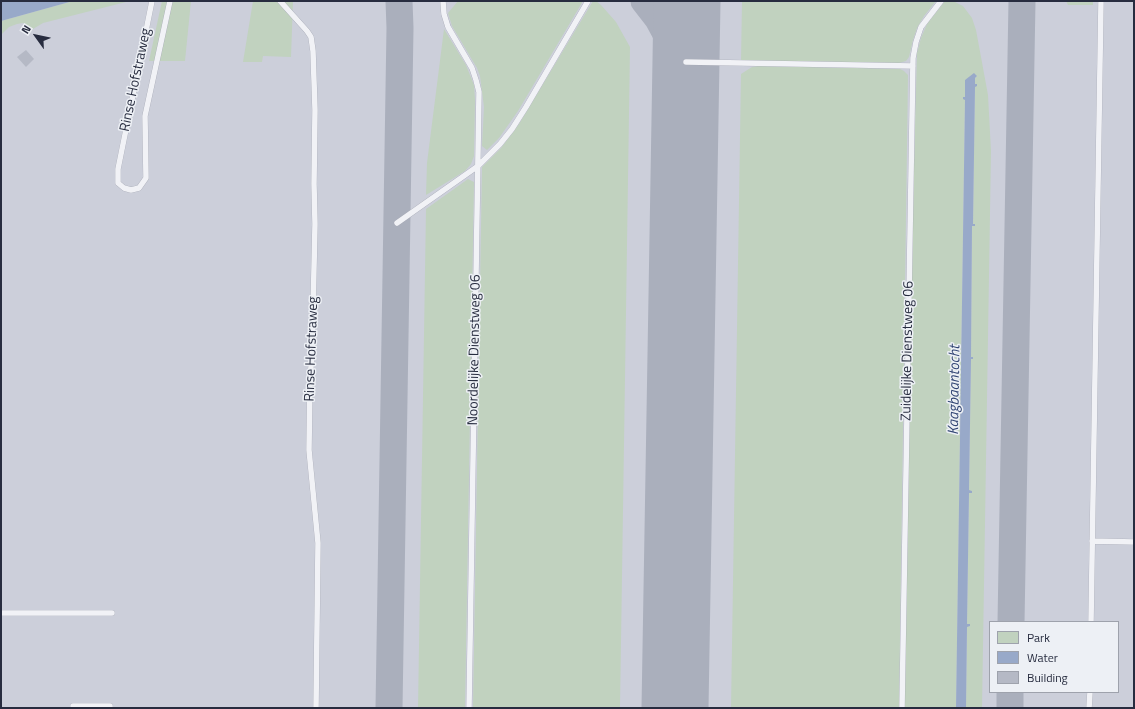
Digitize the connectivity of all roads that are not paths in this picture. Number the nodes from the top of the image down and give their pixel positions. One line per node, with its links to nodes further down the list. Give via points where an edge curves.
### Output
1 (152, 1): 2 (lane, Rinse Hofstraweg, via 118,169 118,183 131,190 139,188 146,178 145,116)
2 (170, 1)
3 (280, 1): 20 (lane, Rinse Hofstraweg, via 307,31 314,51 315,224 309,450 318,542)
4 (443, 1): 10 (lane, Noordelijke Dienstweg 06, via 448,27 472,68 478,85)
5 (588, 1): 10 (lane, via 515,124)
6 (941, 1): 9 (lane, Zuidelijke Dienstweg 06, via 927,17 918,33)
7 (1101, 1): 12 (lane)
8 (686, 62): 9 (lane)
9 (913, 66): 22 (lane, Zuidelijke Dienstweg 06)
10 (478, 166): 11 (lane); 21 (lane, Noordelijke Dienstweg 06)
11 (397, 223)
12 (1092, 541): 13 (lane); 16 (lane)
13 (1134, 542)
14 (1, 613): 15 (lane)
15 (112, 613)
16 (1091, 621)
17 (1090, 693): 23 (lane)
18 (73, 706): 19 (lane)
19 (110, 708)
20 (316, 708)
21 (469, 708)
22 (902, 708)
23 (1089, 708)

